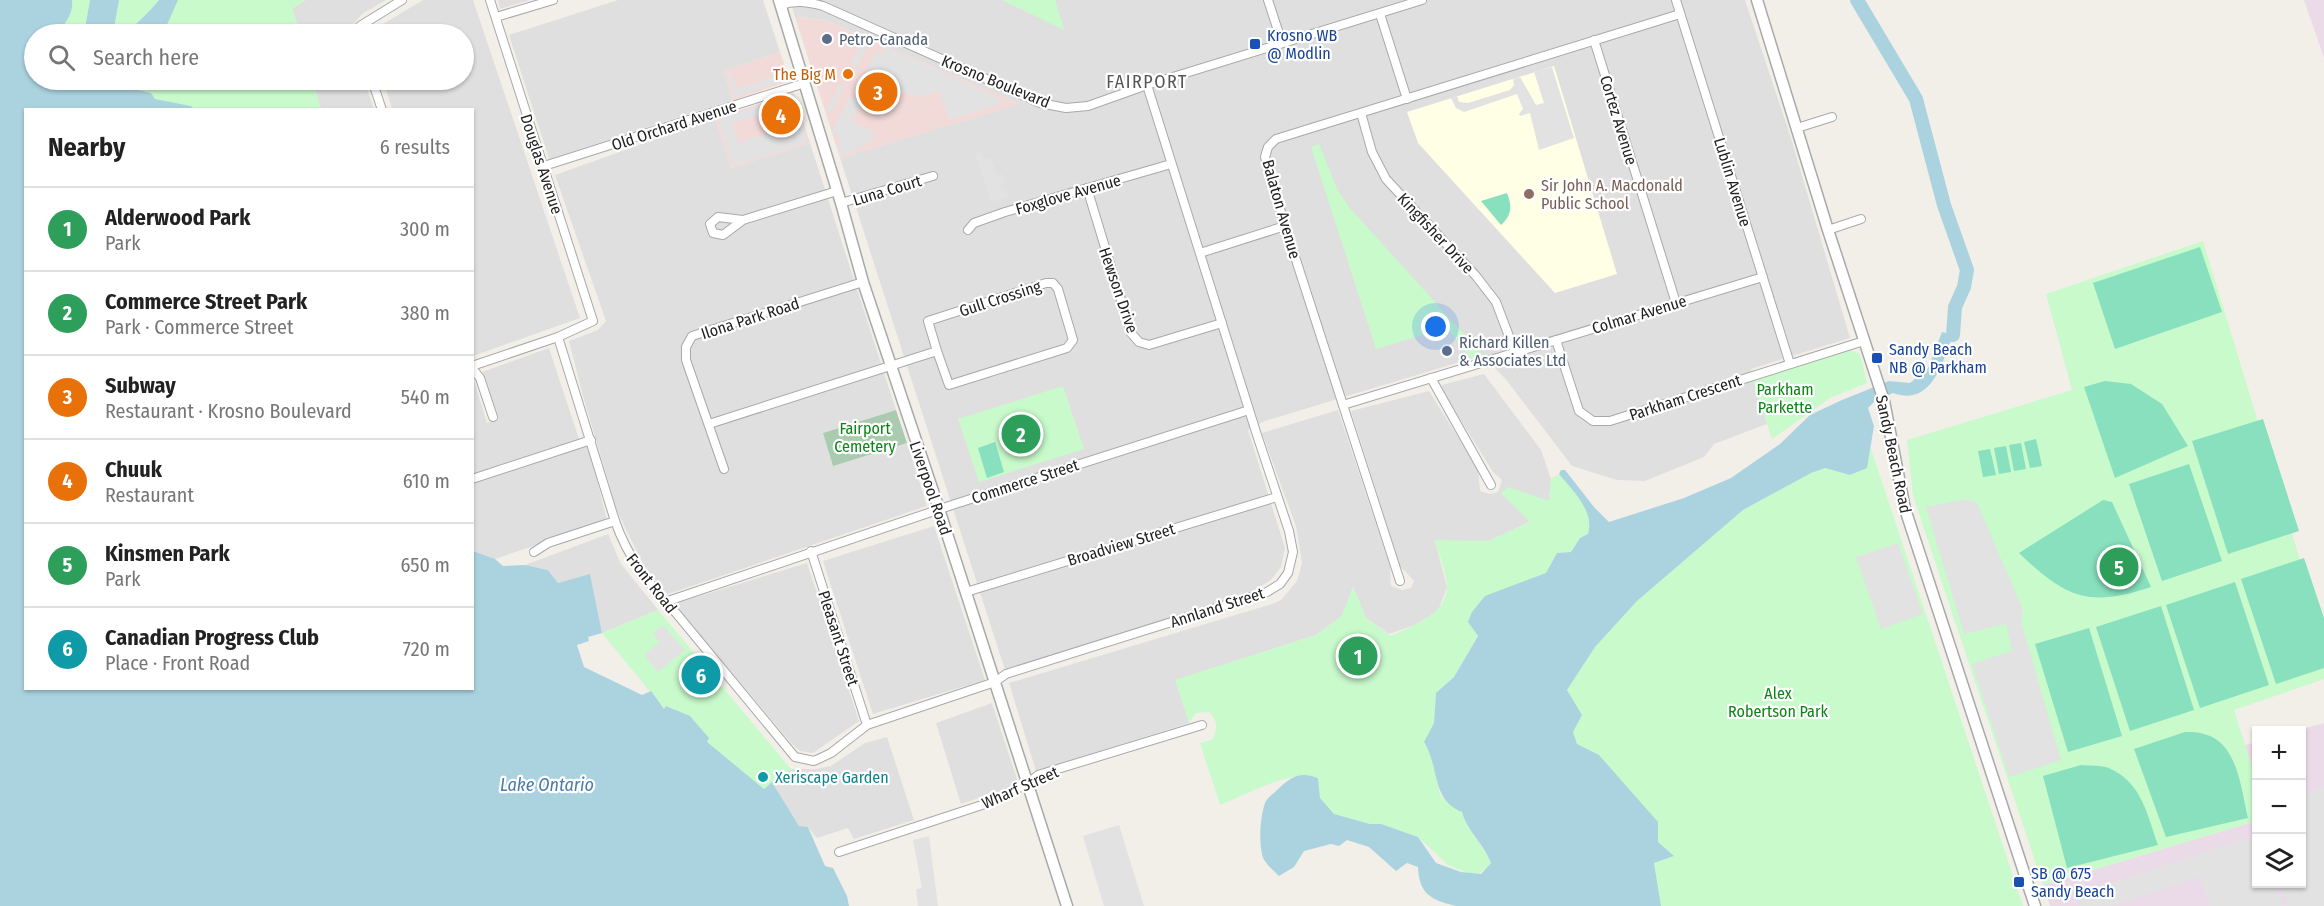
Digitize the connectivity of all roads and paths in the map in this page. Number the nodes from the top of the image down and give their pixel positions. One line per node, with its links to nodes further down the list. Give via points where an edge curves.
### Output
1 (402, 0): 12 (street)
2 (490, 0): 11 (street, Douglas Avenue)
3 (553, 0): 11 (street)
4 (1268, 0): 14 (street)
5 (1422, 0): 9 (street, Krosno Boulevard)
6 (1676, 0): 10 (street, Lublin Avenue)
7 (1757, 0): 22 (street, Sandy Beach Road)
8 (780, 3): 15 (street, Liverpool Road); 16 (street, Krosno Boulevard, via 823,6 1040,103 1066,108 1088,106)
9 (1380, 14): 14 (street, Krosno Boulevard); 18 (street)
10 (1680, 14): 13 (street, Balaton Avenue); 35 (street, Lublin Avenue)
11 (496, 17): 24 (street, Douglas Avenue)
12 (363, 24)
13 (1594, 40): 18 (street, Balaton Avenue); 37 (street, Cortez Avenue)
14 (1282, 42): 16 (street, Krosno Boulevard)
15 (805, 83): 24 (street, Old Orchard Avenue); 27 (street, Liverpool Road)
16 (1147, 85): 23 (street, Annland Street)
17 (375, 90): 19 (street)
18 (1407, 99): 20 (street, Balaton Avenue)
19 (381, 108)
20 (1361, 113): 31 (street, Balaton Avenue, via 1276,140 1268,147 1265,157); 43 (street, Kingfisher Drive, via 1372,152 1386,180 1496,302)
21 (1832, 117): 22 (street)
22 (1797, 128): 33 (street, Sandy Beach Road)
23 (1171, 164): 26 (street, Foxglove Avenue); 34 (street, Annland Street)
24 (544, 166): 39 (street, Douglas Avenue, via 592,321)
25 (933, 176): 28 (street, Luna Court)
26 (1087, 188): 32 (street, Foxglove Avenue, via 974,223); 38 (street, Hewson Drive, via 1131,333 1139,342 1149,345)
27 (837, 191): 28 (street, Liverpool Road); 30 (street)
28 (841, 203): 36 (street, Liverpool Road)
29 (1861, 219): 33 (street)
30 (743, 220)
31 (1285, 226): 34 (street); 49 (street, Balaton Avenue)
32 (968, 230)
33 (1828, 230): 41 (street, Sandy Beach Road)
34 (1200, 253): 38 (street, Annland Street)
35 (1763, 277): 37 (street, Colmar Avenue); 44 (street, Lublin Avenue)
36 (863, 282): 46 (street, Liverpool Road); 52 (street, Ilona Park Road, via 692,336 686,347 686,360)
37 (1676, 303): 40 (street, Colmar Avenue)
38 (1222, 323): 50 (street, Annland Street)
39 (558, 337): 45 (street); 53 (street, Front Road)
40 (1556, 340): 43 (street, Colmar Avenue); 44 (street, Parkham Crescent, via 1579,411 1593,421 1610,421)
41 (1864, 341): 44 (street, Parkham Crescent); 72 (street, Sandy Beach Road, via 1884,401 1905,509)
42 (937, 351): 42 (street, Gull Crossing, via 949,386 1067,348 1073,340 1058,289 1053,283 1046,283 928,321); 46 (street)
43 (1515, 352): 48 (street, Colmar Avenue)
44 (1790, 364)
45 (474, 366)
46 (890, 366): 52 (street); 58 (street, Liverpool Road)
47 (474, 370): 51 (street)
48 (1431, 378): 49 (street, Colmar Avenue); 56 (street)
49 (1343, 405): 62 (street, Balaton Avenue)
50 (1249, 410): 57 (street, Annland Street); 58 (street, Commerce Street)
51 (493, 417)
52 (710, 424): 54 (street, Ilona Park Road)
53 (591, 440): 55 (street); 59 (street, Front Road)
54 (724, 468)
55 (474, 478)
56 (1491, 485)
57 (1276, 497): 63 (street, Broadview Street); 65 (street, Annland Street, via 1293,552 1281,584 1268,592 1006,674)
58 (939, 509): 60 (street, Commerce Street); 63 (street, Liverpool Road)
59 (615, 521): 61 (street, via 548,543); 64 (street, Front Road, via 633,561)
60 (812, 551): 64 (street, Commerce Street); 66 (street, Pleasant Street)
61 (534, 552)
62 (1400, 581)
63 (966, 592): 65 (street, Liverpool Road)
64 (665, 602): 68 (street, Front Road)
65 (995, 682): 66 (street, Annland Street); 69 (street, Liverpool Road)
66 (867, 725): 68 (street, Annland Street, via 831,753 814,761)
67 (1202, 725): 69 (street, Wharf Street, via 1038,775)
68 (800, 759)
69 (1027, 783): 70 (street, Wharf Street, via 991,802); 71 (street, Liverpool Road)
70 (839, 852)
71 (1067, 906)
72 (2035, 906)

